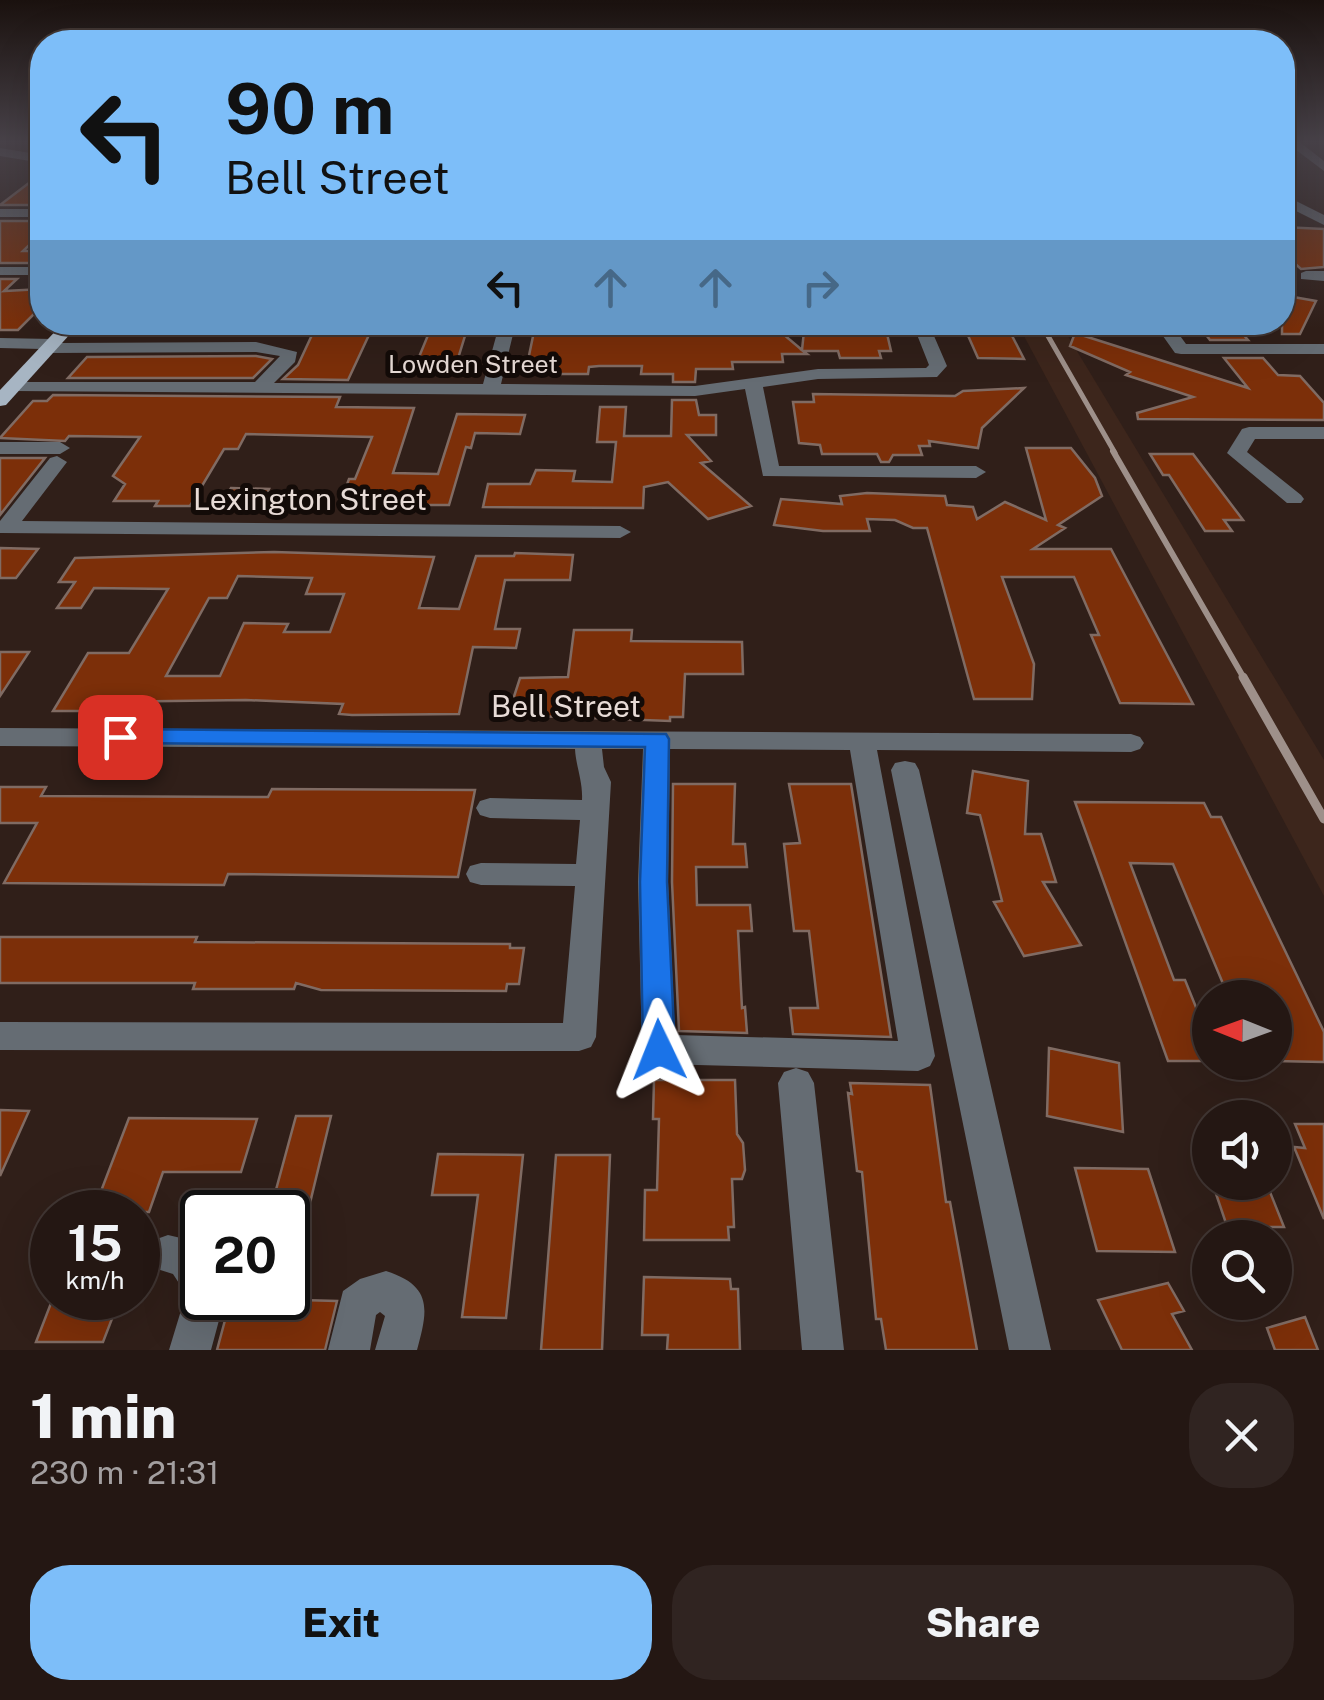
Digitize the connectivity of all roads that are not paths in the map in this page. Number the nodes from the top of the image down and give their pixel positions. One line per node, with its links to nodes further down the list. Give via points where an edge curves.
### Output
1 (1295, 205): 4 (street)
2 (0, 213): 3 (street)
3 (30, 213)
4 (1319, 219)
5 (0, 271): 6 (street)
6 (30, 271)
7 (1306, 276): 8 (street)
8 (1324, 276)
9 (61, 335): 14 (main road)
10 (505, 335): 20 (street)
11 (925, 335): 17 (street, Lowden Street, via 938,366 931,373 818,374)
12 (1171, 335): 15 (street, via 1181,348)
13 (0, 344): 14 (street)
14 (51, 346): 18 (main road); 19 (street, via 256,346 288,352 280,372)
15 (1316, 348): 16 (street)
16 (1324, 365)
17 (754, 383): 20 (street, Lowden Street, via 695,391); 24 (street, via 770,472)
18 (14, 386): 19 (street, Lowden Street); 21 (main road)
19 (260, 387): 20 (street, Lowden Street)
20 (490, 389)
21 (0, 401)
22 (1324, 434): 25 (street, via 1249,432 1236,453)
23 (0, 448): 26 (street, via 59,455)
24 (976, 472)
25 (1294, 499)
26 (3, 527): 27 (street, Lexington Street)
27 (620, 532)
28 (0, 737): 29 (street, Bell Street)
29 (588, 739): 30 (street, Bell Street); 35 (street)
30 (657, 739): 31 (street, Bell Street); 31 (street, via 659,1050 918,1056)
31 (862, 740): 32 (street, Bell Street)
32 (1131, 742)
33 (905, 770): 47 (street)
34 (490, 808): 35 (street)
35 (595, 810): 37 (street)
36 (481, 874): 37 (street)
37 (590, 874): 38 (street, via 579,1037)
38 (0, 1036)
39 (796, 1084): 46 (street)
40 (168, 1254): 41 (street)
41 (180, 1256)
42 (199, 1320): 43 (street)
43 (190, 1350)
44 (349, 1350): 45 (street, via 357,1306 380,1290 404,1302)
45 (396, 1350)
46 (823, 1350)
47 (1030, 1350)

